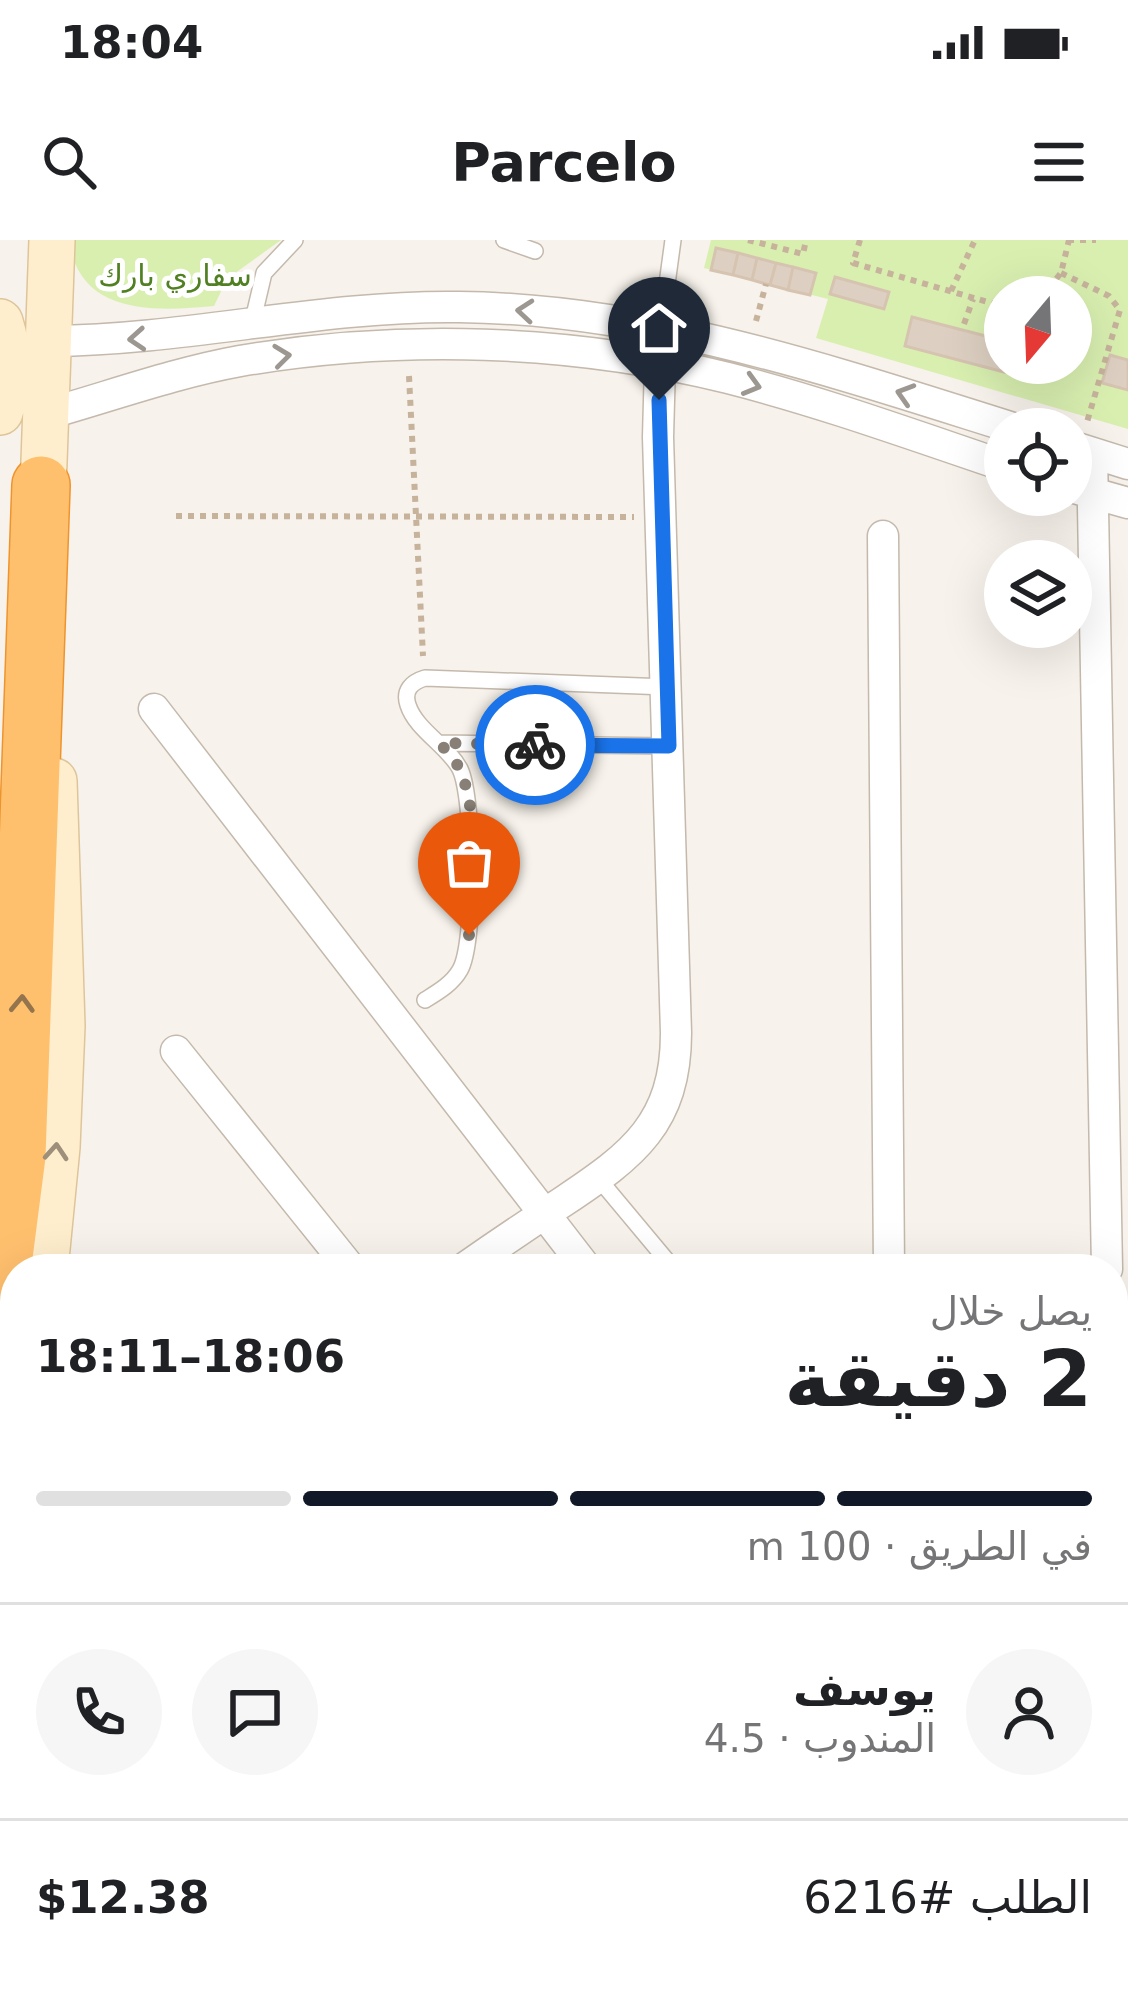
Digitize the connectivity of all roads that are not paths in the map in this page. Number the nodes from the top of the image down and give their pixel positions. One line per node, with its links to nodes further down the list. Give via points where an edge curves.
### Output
1 (52, 240): 9 (street)
2 (295, 240): 6 (lane, via 264,273)
3 (504, 240): 5 (lane)
4 (673, 240): 7 (lane)
5 (535, 251)
6 (253, 324): 7 (street, one-way to 6, via 457,307); 9 (street, one-way to 9)
7 (661, 328): 10 (street); 13 (street, one-way to 7)
8 (2, 330): 9 (street); 11 (street, via 9,358)
9 (51, 341): 12 (street)
10 (660, 364): 12 (street, one-way to 10, via 240,362 407,345 542,349); 16 (street, one-way to 16, via 791,396); 23 (street)
11 (0, 412)
12 (47, 414): 14 (street); 18 (street)
13 (984, 419)
14 (0, 423)
15 (1092, 453): 17 (street)
16 (984, 459)
17 (1128, 464)
18 (40, 485): 32 (highway, one-way to 18, via 17,1156); 33 (street, one-way to 18, via 62,1026)
19 (1092, 493): 20 (street)
20 (1128, 502)
21 (1084, 516): 29 (street)
22 (884, 536): 38 (street)
23 (667, 687): 25 (lane, via 424,678 410,686 407,703); 26 (street)
24 (154, 710): 31 (street)
25 (440, 743): 26 (lane); 27 (lane, via 470,798 469,935 460,970)
26 (669, 746): 30 (street, via 672,1082 652,1128)
27 (425, 1000)
28 (176, 1051): 34 (street)
29 (1116, 1078): 39 (street)
30 (598, 1178): 31 (street); 37 (lane)
31 (544, 1214): 35 (street); 36 (street)
32 (4, 1254)
33 (46, 1254)
34 (339, 1254)
35 (485, 1254)
36 (575, 1254)
37 (661, 1254)
38 (889, 1254)
39 (1108, 1254)

